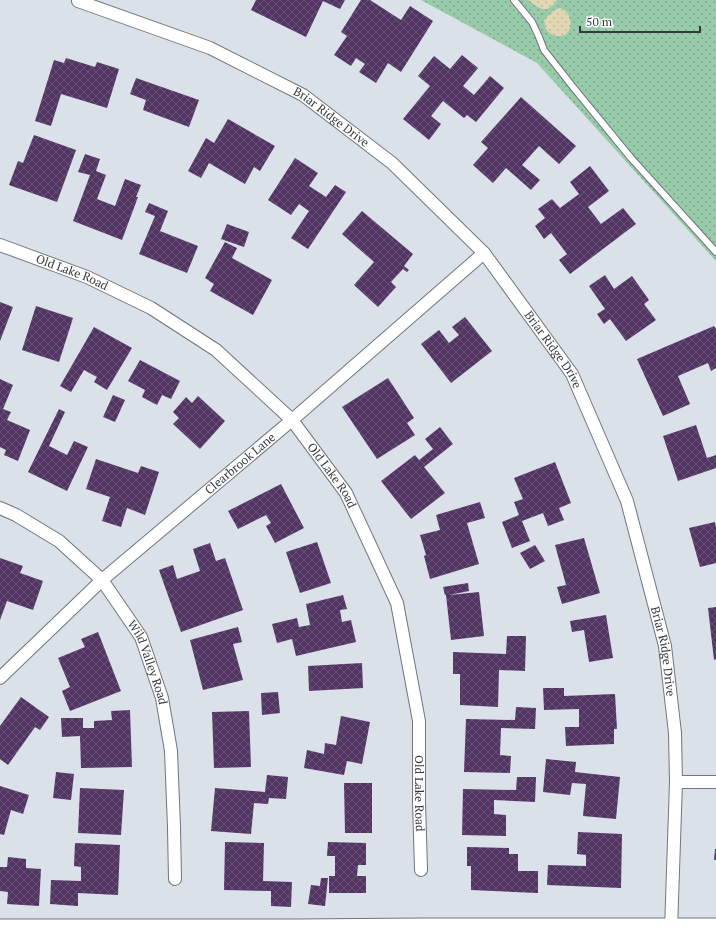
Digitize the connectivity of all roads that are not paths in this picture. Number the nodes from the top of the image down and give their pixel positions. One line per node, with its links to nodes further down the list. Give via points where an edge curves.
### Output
1 (514, 0): 4 (lane, via 532,22 544,50 573,87 631,158)
2 (78, 1): 5 (street, Briar Ridge Drive, via 210,48 303,95 392,163)
3 (0, 245): 6 (street, Old Lake Road, via 87,277 151,308 216,350)
4 (716, 252)
5 (484, 253): 6 (street, Clearbrook Lane); 10 (street, Briar Ridge Drive, via 572,374 628,501 665,646 675,733)
6 (292, 420): 8 (street, Clearbrook Lane); 12 (street, Old Lake Road, via 346,493 397,603 419,721)
7 (0, 508): 8 (street, Wild Valley Road, via 59,541)
8 (102, 580): 9 (street, Clearbrook Lane); 13 (street, Wild Valley Road, via 141,638 162,698 171,751)
9 (0, 678)
10 (676, 782): 11 (street); 17 (street, Briar Ridge Drive)
11 (716, 782)
12 (421, 870)
13 (175, 879)
14 (716, 927): 17 (main road)
15 (0, 928): 16 (main road)
16 (299, 929): 17 (main road, via 421,926)
17 (671, 929)

